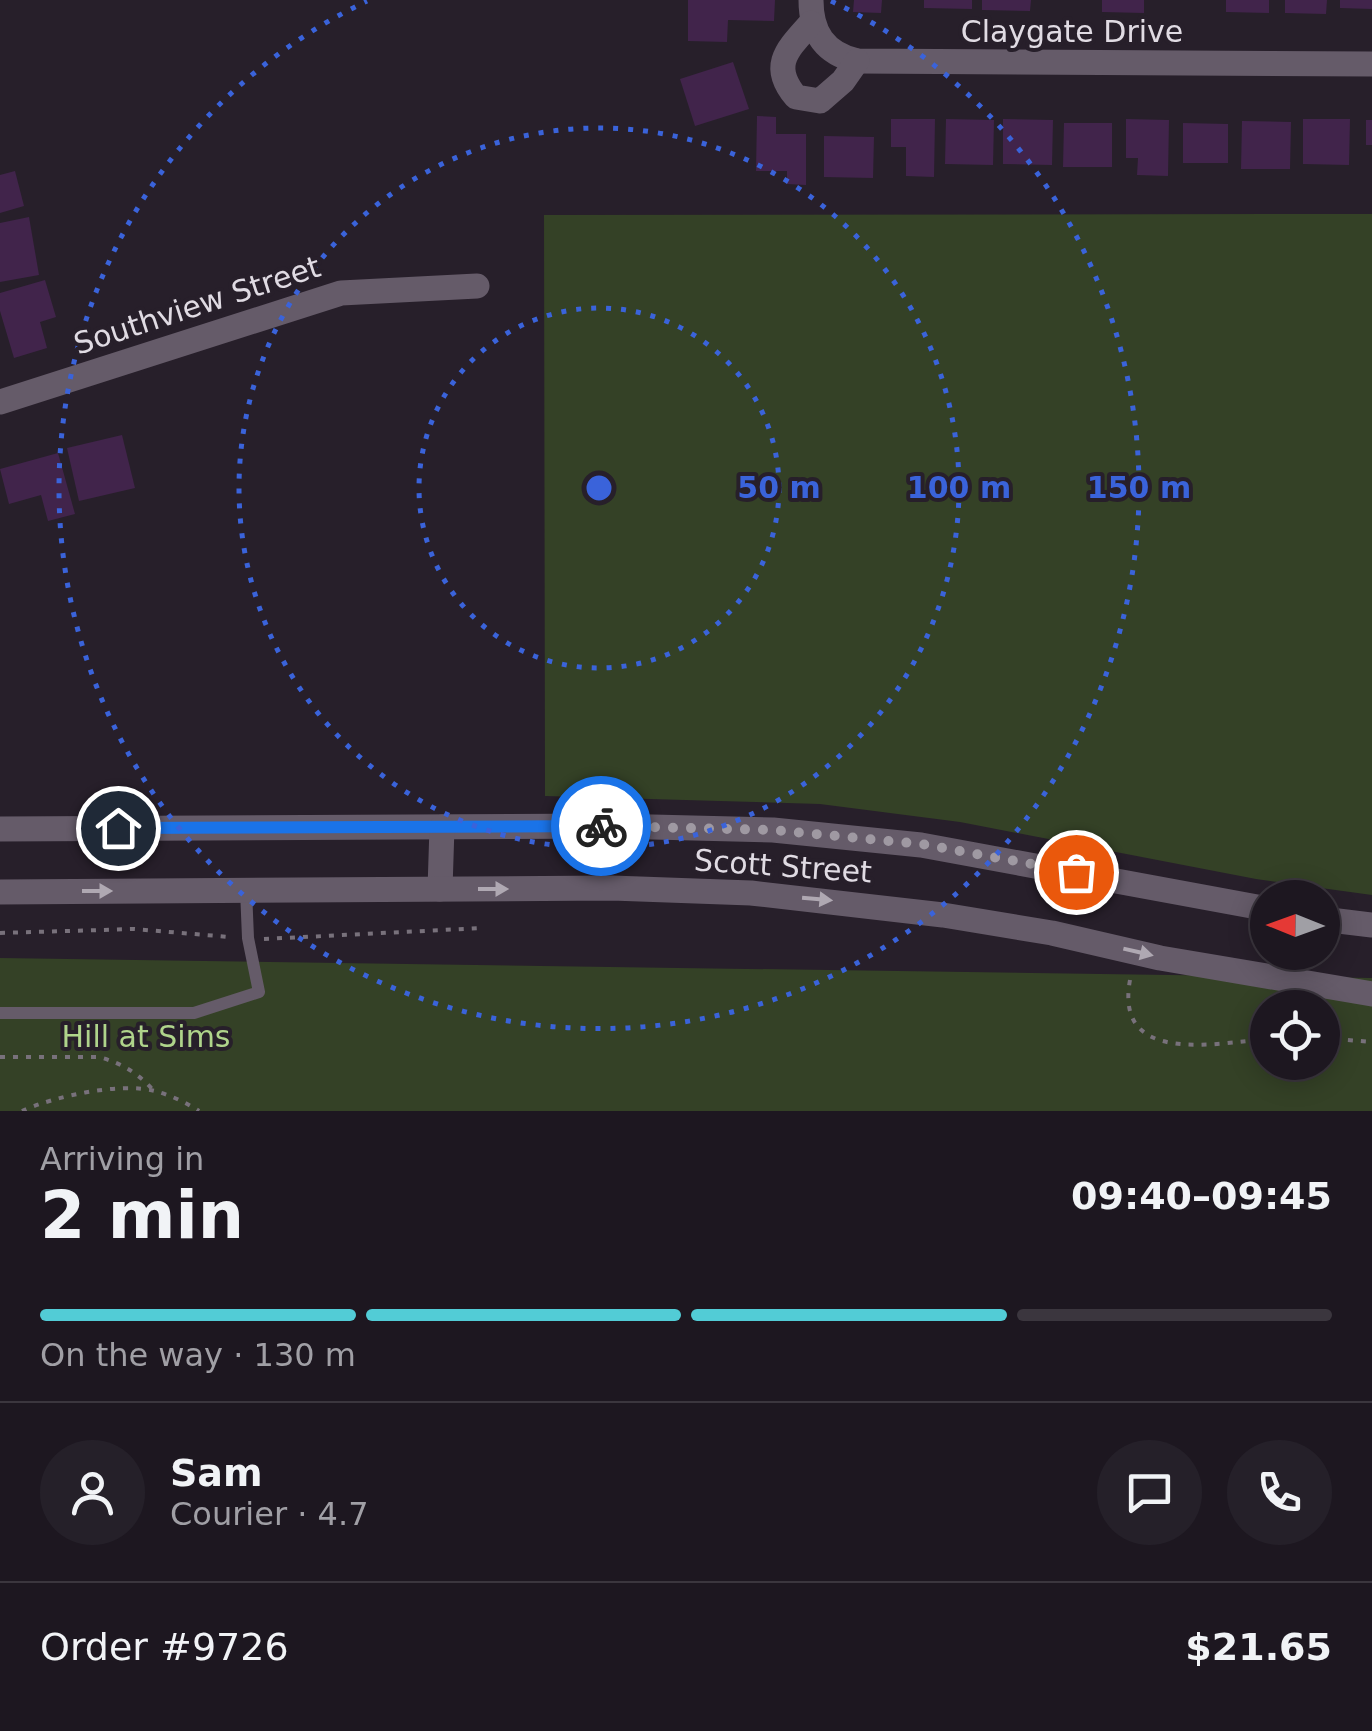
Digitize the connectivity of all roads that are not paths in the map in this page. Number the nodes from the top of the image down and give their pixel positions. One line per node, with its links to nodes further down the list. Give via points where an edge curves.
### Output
1 (811, 11): 2 (main road, via 825,47); 2 (main road, via 782,62 782,76 796,97 820,101)
2 (857, 61): 3 (main road, Claygate Drive)
3 (1372, 64)
4 (477, 286): 5 (main road, Southview Street, via 341,293)
5 (0, 402)
6 (442, 827): 7 (main road, Scott Street); 8 (main road); 11 (main road, Scott Street, via 773,830 921,844)
7 (0, 829)
8 (440, 889): 9 (main road, Scott Street); 15 (main road, Scott Street, one-way to 15, via 612,888 845,901)
9 (246, 890): 10 (main road, Scott Street, one-way to 9); 17 (lane, via 259,992 194,1013)
10 (0, 892)
11 (1250, 906)
12 (1340, 921): 13 (main road)
13 (1372, 925)
14 (1289, 970): 15 (main road)
15 (1287, 979): 16 (main road, Scott Street)
16 (1372, 994)
17 (0, 1013)

